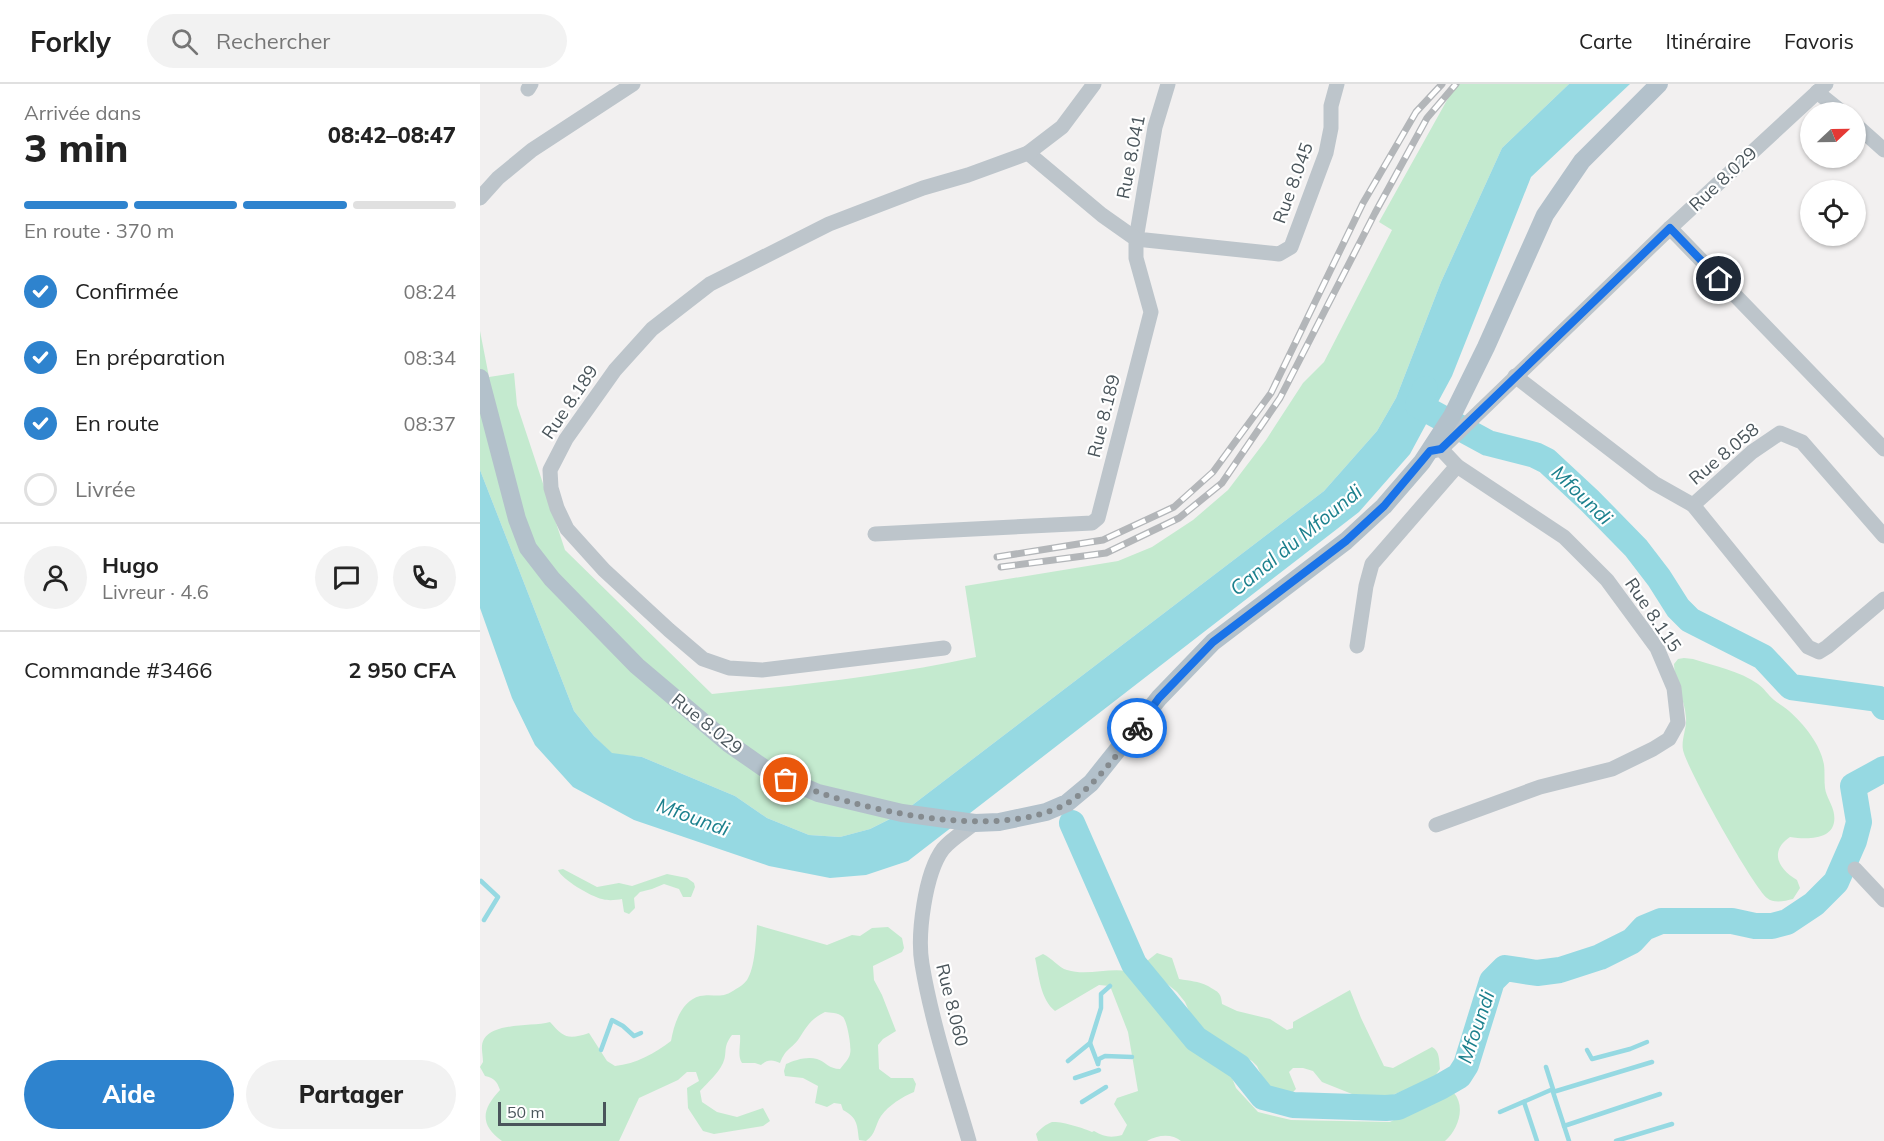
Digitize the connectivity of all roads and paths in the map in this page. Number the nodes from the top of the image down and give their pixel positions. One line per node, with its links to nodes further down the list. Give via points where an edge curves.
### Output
1 (633, 84): 11 (street, via 532,150)
2 (1094, 84): 10 (street, Rue 8.189, via 1062,127)
3 (1168, 84): 13 (street, Rue 8.041, via 1155,127)
4 (1337, 84): 13 (street, Rue 8.045, via 1326,153 1291,247 1279,254)
5 (1659, 84): 17 (main road, via 1582,161 1545,215)
6 (1821, 88): 7 (street); 12 (street, Rue 8.029)
7 (1833, 102)
8 (1866, 133): 9 (street)
9 (1884, 150)
10 (1028, 153): 13 (street); 24 (street, Rue 8.189, via 829,224 710,284 652,329 615,370 566,439 550,471 551,488 567,529 604,570 703,659 729,668 762,670)
11 (480, 198)
12 (1670, 228): 14 (street, Rue 8.029); 16 (street)
13 (1136, 239): 20 (street, Rue 8.189, via 1136,258 1151,312 1096,522)
14 (1515, 376): 17 (street, Rue 8.029); 19 (street, Rue 8.058, via 1654,483)
15 (480, 378): 25 (main road, Rue 8.029, via 528,548 552,579 637,666 728,743 771,773 818,793 902,813)
16 (1884, 449)
17 (1435, 450): 18 (street, Rue 8.115); 25 (main road, Rue 8.029, via 1346,541 1213,642 1190,664 1091,783 1067,803 1046,812 999,822)
18 (1457, 466): 23 (street, via 1372,564); 26 (street, Rue 8.115, via 1564,537 1607,580 1657,648 1674,688 1678,723 1670,739 1612,769 1540,787)
19 (1693, 505): 21 (street, Rue 8.058, via 1752,452 1780,433 1803,442); 22 (street, via 1808,647 1819,652 1827,647)
20 (875, 534)
21 (1884, 536)
22 (1884, 599)
23 (1357, 646)
24 (944, 648)
25 (968, 822): 29 (street, Rue 8.060, via 944,847 933,866 925,896 921,962)
26 (1436, 825)
27 (1855, 869): 28 (street)
28 (1884, 900)
29 (969, 1141)

